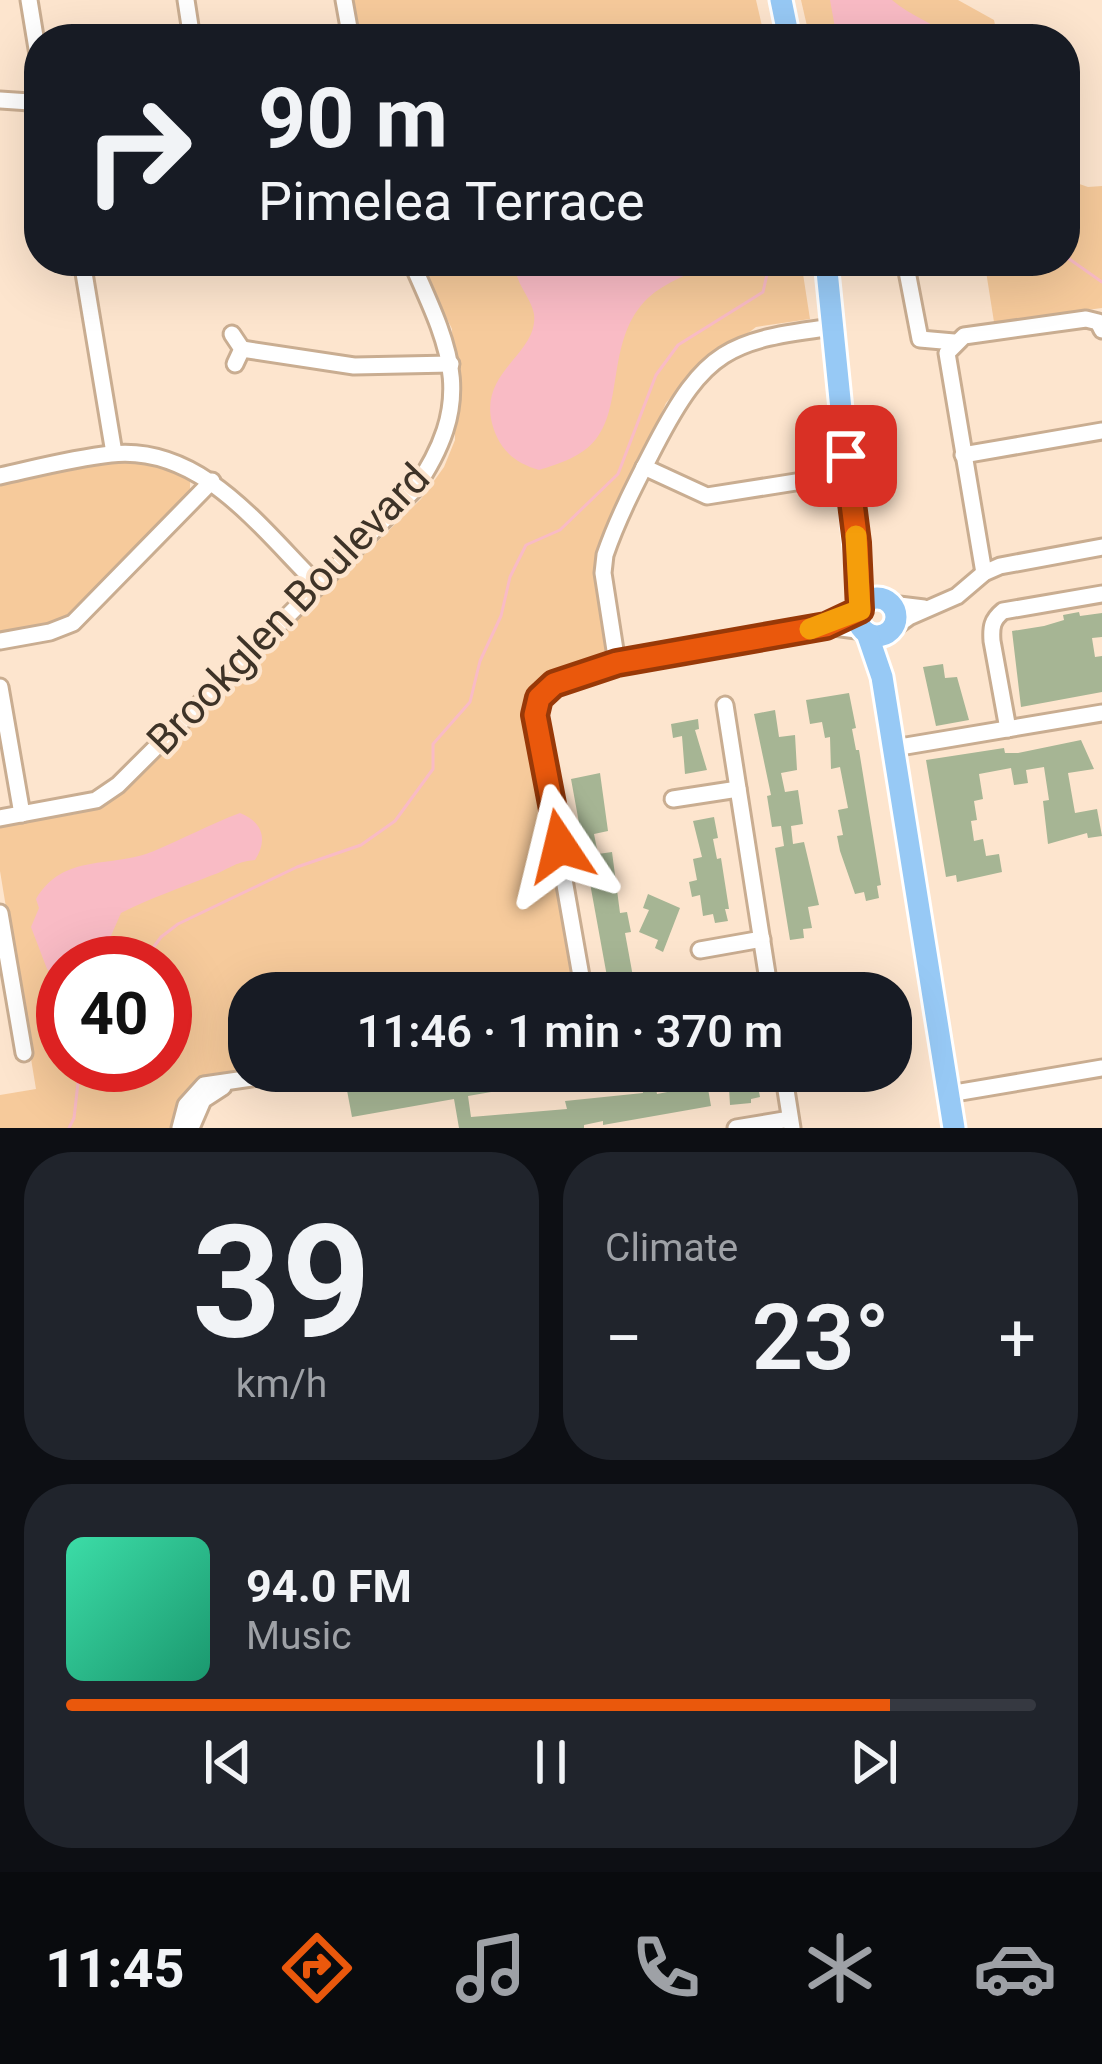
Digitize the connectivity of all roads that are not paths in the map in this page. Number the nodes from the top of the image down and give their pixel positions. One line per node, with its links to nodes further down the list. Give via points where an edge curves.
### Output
1 (84, 276): 11 (street)
2 (418, 276): 9 (street, Brookglen Boulevard)
3 (828, 276): 5 (main road)
4 (908, 276): 7 (street, via 920,339)
5 (834, 327): 13 (street, via 752,341 699,372); 22 (main road, via 857,543)
6 (1102, 330): 7 (street, via 1086,319)
7 (954, 342): 12 (street, via 947,367)
8 (236, 349): 9 (street, via 353,366)
9 (451, 364): 19 (street, Brookglen Boulevard, via 447,427 435,459)
10 (1102, 431): 12 (street)
11 (114, 453): 14 (street); 15 (street, via 178,462)
12 (963, 455): 18 (street)
13 (644, 467): 16 (street, via 707,496); 24 (street, via 604,555)
14 (0, 476)
15 (212, 481): 19 (street); 23 (street, via 73,623)
16 (802, 482)
17 (1102, 547): 18 (street)
18 (984, 572): 21 (street)
19 (318, 585): 32 (street, Brookglen Boulevard, via 118,784 96,800)
20 (1102, 594): 28 (street, via 996,616 992,641)
21 (940, 605): 22 (street); 22 (street)
22 (876, 618): 24 (street); 29 (main road)
23 (0, 641)
24 (617, 663): 37 (street, via 554,684 535,715)
25 (0, 687): 32 (street)
26 (725, 705): 30 (street)
27 (1102, 713): 28 (street)
28 (1008, 729): 29 (street)
29 (894, 748): 43 (main road)
30 (738, 790): 31 (street); 35 (street)
31 (673, 799)
32 (22, 814): 33 (street, Brookglen Boulevard)
33 (0, 818)
34 (0, 913): 39 (street)
35 (762, 939): 36 (street); 38 (street)
36 (700, 950)
37 (580, 972)
38 (767, 972)
39 (24, 1053)
40 (1102, 1068): 43 (street)
41 (228, 1081): 44 (street)
42 (786, 1092): 45 (street)
43 (949, 1094): 49 (main road)
44 (198, 1097): 46 (street); 47 (street)
45 (791, 1123): 48 (street)
46 (180, 1128)
47 (191, 1128)
48 (736, 1128)
49 (954, 1128)

